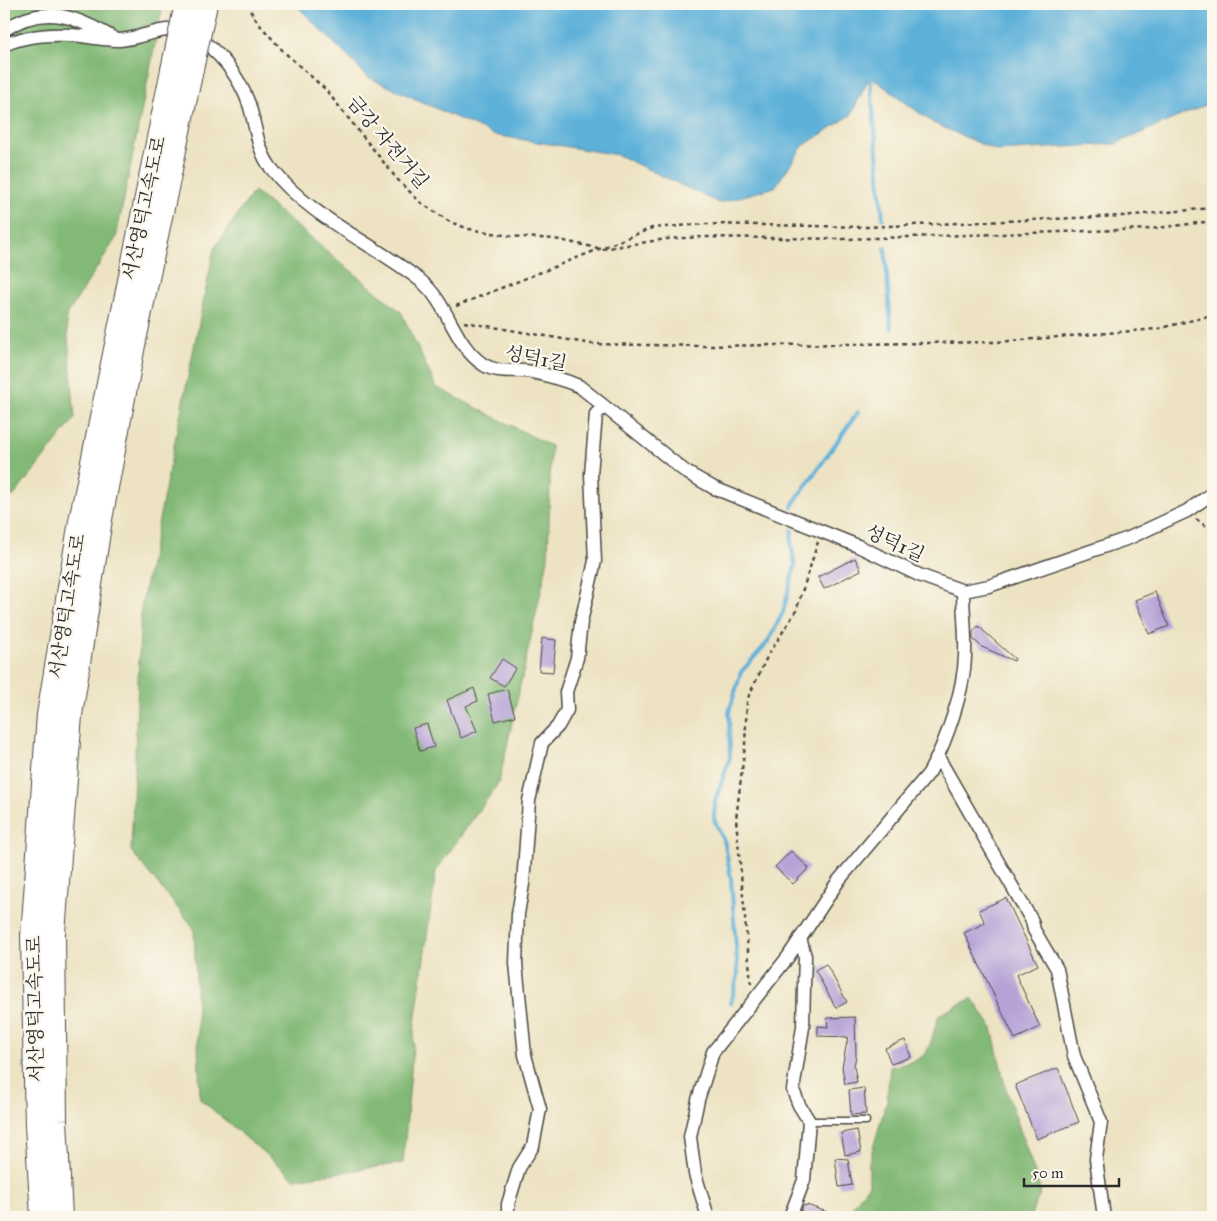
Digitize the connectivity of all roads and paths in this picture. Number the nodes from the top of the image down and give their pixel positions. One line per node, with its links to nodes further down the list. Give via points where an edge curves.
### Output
1 (187, 4): 7 (highway, 서산영덕고속도로, bridge)
2 (205, 4): 7 (highway, 서산영덕고속도로, bridge)
3 (246, 4): 10 (path, 금강 자전거길, via 258,24 325,89 396,179 420,202 450,222 469,229 555,239)
4 (4, 30): 5 (street, via 24,18 45,14 93,26)
5 (117, 40): 6 (street, 성덕1길, via 44,36 14,40); 11 (street, 성덕1길, via 168,30 191,34 208,45 240,83 260,146 270,166 287,187 306,205 422,282)
6 (4, 45)
7 (182, 72): 25 (highway, 서산영덕고속도로, via 81,520 49,715 33,936 37,1126); 26 (highway, 서산영덕고속도로, via 103,500 70,715 53,933 54,1120)
8 (1213, 208): 10 (path, via 1122,216 866,227 677,225 652,228)
9 (1213, 221): 10 (path, via 1150,229 846,240 702,237)
10 (602, 249): 11 (path, via 468,303)
11 (445, 308): 13 (street, 성덕1길)
12 (1213, 315): 13 (path, via 1157,329 997,342 705,346 592,344)
13 (451, 320): 14 (street, 성덕1길, via 472,357 486,366 500,371 560,378 579,386)
14 (604, 407): 17 (street, 성덕1길, via 686,472 749,503); 27 (street, via 596,414 592,442 596,561 581,622 577,658 566,692 567,710 542,743 529,801 516,963 525,1055 540,1109 533,1146 519,1168 508,1204)
15 (1213, 493): 16 (street)
16 (1186, 511): 18 (path); 19 (street, via 1130,538 989,586)
17 (821, 531): 19 (street, 성덕1길); 22 (path, via 796,611 767,657 747,700 736,819)
18 (1213, 531)
19 (963, 591): 20 (street, via 965,658 959,693)
20 (938, 757): 21 (street, via 929,773 839,880); 30 (street, via 1057,969 1074,1056 1101,1122 1096,1159)
21 (800, 938): 22 (street); 24 (street, via 805,956 803,1027 793,1090)
22 (752, 1001): 28 (street, via 714,1052 690,1137 695,1174)
23 (866, 1121): 24 (lane)
24 (809, 1122): 29 (street, via 804,1180)
25 (43, 1217)
26 (60, 1217)
27 (508, 1217)
28 (708, 1217)
29 (790, 1217)
30 (1104, 1217)

